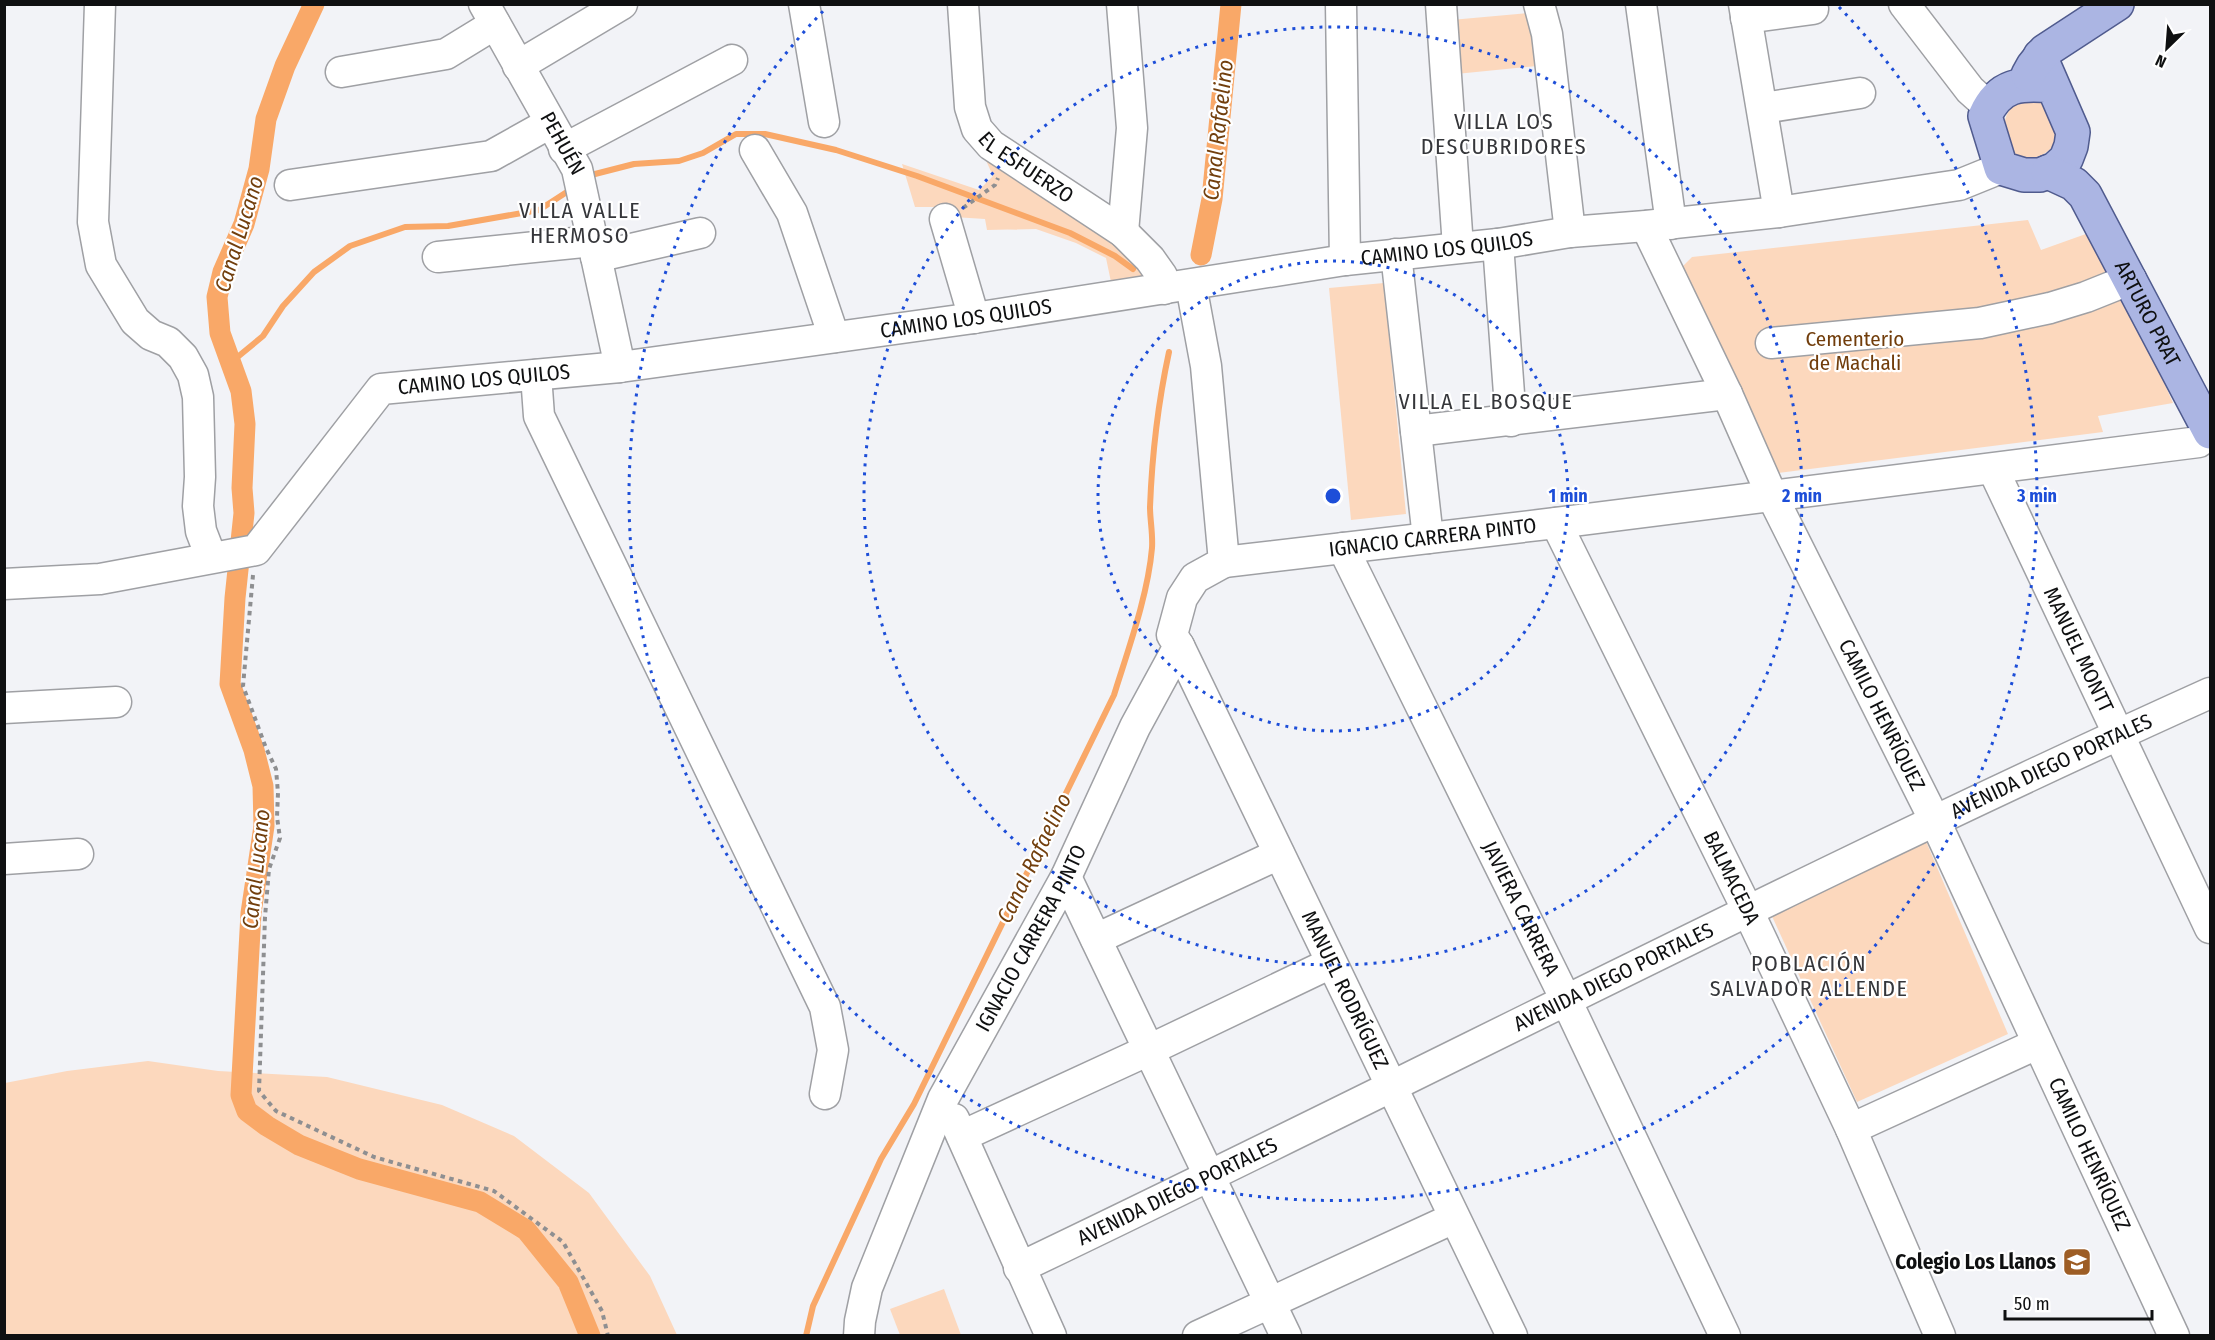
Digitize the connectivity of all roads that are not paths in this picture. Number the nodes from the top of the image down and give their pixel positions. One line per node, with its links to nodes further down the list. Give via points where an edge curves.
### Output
1 (100, 4): 59 (street, via 93,222 101,265 135,321 151,335 168,342 193,375 198,397 200,523)
2 (622, 4): 16 (street)
3 (804, 4): 22 (street)
4 (963, 4): 34 (street, EL ESFUERZO, via 970,107 977,129 990,145)
5 (1122, 4): 34 (street, via 1132,128)
6 (1341, 4): 42 (street)
7 (1441, 4): 38 (street)
8 (1539, 4): 35 (street)
9 (1641, 4): 33 (street, CAMILO HENRÍQUEZ)
10 (1904, 4): 20 (street, via 1970,90)
11 (2117, 4): 18 (main road)
12 (1813, 9): 13 (street)
13 (1745, 11): 21 (street)
14 (489, 14): 16 (street, PEHUÉN); 17 (street, via 446,54)
15 (732, 60): 27 (street)
16 (518, 66): 23 (street, PEHUÉN)
17 (341, 72)
18 (2039, 75): 20 (main road, via 1999,95); 24 (main road, ARTURO PRAT, via 2073,132)
19 (1860, 93): 21 (street)
20 (1989, 107): 26 (main road, via 1985,116)
21 (1762, 108): 32 (street)
22 (824, 122)
23 (550, 123): 27 (street, PEHUÉN); 29 (street, via 491,156)
24 (2071, 146): 28 (main road, via 2066,159); 30 (main road, ARTURO PRAT, via 2086,180)
25 (754, 150): 46 (street, via 792,213)
26 (2001, 168): 28 (main road, via 2024,176); 32 (street, CAMINO LOS QUILOS, via 1959,185)
27 (575, 171): 39 (street, PEHUÉN)
28 (2048, 172): 30 (main road, ARTURO PRAT, via 2074,184)
29 (290, 185)
30 (2085, 195): 43 (main road, ARTURO PRAT)
31 (956, 212): 45 (street)
32 (1779, 212): 33 (street, CAMINO LOS QUILOS)
33 (1658, 225): 35 (street, CAMINO LOS QUILOS); 50 (street, CAMILO HENRÍQUEZ)
34 (1123, 232): 44 (street, EL ESFUERZO, via 1162,276)
35 (1570, 232): 37 (street, CAMINO LOS QUILOS)
36 (700, 233): 39 (street)
37 (1498, 244): 38 (street, CAMINO LOS QUILOS); 51 (street)
38 (1458, 247): 40 (street, CAMINO LOS QUILOS)
39 (594, 249): 41 (street); 48 (street, PEHUÉN)
40 (1396, 254): 42 (street, CAMINO LOS QUILOS); 52 (street)
41 (438, 257)
42 (1345, 260): 44 (street, CAMINO LOS QUILOS)
43 (2131, 279): 47 (street, via 2049,308 1980,323); 53 (main road, ARTURO PRAT)
44 (1178, 287): 45 (street, CAMINO LOS QUILOS); 60 (street, via 1206,366)
45 (974, 318): 46 (street, CAMINO LOS QUILOS)
46 (834, 337): 48 (street, CAMINO LOS QUILOS)
47 (1771, 343)
48 (620, 367): 49 (street, CAMINO LOS QUILOS)
49 (536, 375): 59 (street, CAMINO LOS QUILOS, via 381,389 256,550); 80 (street, via 539,416 825,1007 833,1050)
50 (1727, 394): 51 (street); 55 (street, CAMILO HENRÍQUEZ)
51 (1511, 421): 52 (street)
52 (1416, 431): 57 (street)
53 (2211, 432): 54 (street, IGNACIO CARRERA PINTO, via 2199,442)
54 (1993, 469): 55 (street, IGNACIO CARRERA PINTO); 66 (street, MANUEL MONTT)
55 (1772, 496): 56 (street, IGNACIO CARRERA PINTO); 67 (street, CAMILO HENRÍQUEZ)
56 (1556, 523): 57 (street, IGNACIO CARRERA PINTO); 72 (street, BALMACEDA)
57 (1428, 538): 58 (street, IGNACIO CARRERA PINTO)
58 (1343, 548): 60 (street, IGNACIO CARRERA PINTO); 76 (street, JAVIERA CARRERA)
59 (211, 557): 61 (street, via 100,579)
60 (1224, 562): 62 (street, IGNACIO CARRERA PINTO, via 1195,578 1182,598 1172,635)
61 (4, 585)
62 (1179, 646): 69 (street, MANUEL RODRÍGUEZ); 71 (street, IGNACIO CARRERA PINTO, via 1135,727)
63 (2211, 693): 66 (street, AVENIDA DIEGO PORTALES)
64 (116, 702): 65 (street)
65 (4, 708)
66 (2118, 735): 67 (street, AVENIDA DIEGO PORTALES); 73 (street, MANUEL MONTT)
67 (1935, 821): 72 (street, AVENIDA DIEGO PORTALES); 77 (street, CAMILO HENRÍQUEZ)
68 (78, 854): 70 (street)
69 (1279, 854): 74 (street); 75 (street, MANUEL RODRÍGUEZ)
70 (4, 859)
71 (1066, 877): 74 (street); 81 (street, IGNACIO CARRERA PINTO)
72 (1748, 911): 76 (street, AVENIDA DIEGO PORTALES); 82 (street, BALMACEDA)
73 (2211, 928)
74 (1096, 939): 78 (street)
75 (1331, 963): 78 (street); 79 (street, MANUEL RODRÍGUEZ)
76 (1566, 1000): 79 (street, AVENIDA DIEGO PORTALES); 93 (street, JAVIERA CARRERA)
77 (2037, 1044): 82 (street); 95 (street, CAMILO HENRÍQUEZ)
78 (1149, 1050): 83 (street); 84 (street)
79 (1390, 1085): 84 (street, AVENIDA DIEGO PORTALES); 85 (street, MANUEL RODRÍGUEZ)
80 (825, 1094)
81 (944, 1099): 83 (street); 89 (street, IGNACIO CARRERA PINTO, via 867,1288)
82 (1851, 1129): 94 (street, BALMACEDA)
83 (962, 1136): 86 (street)
84 (1210, 1177): 86 (street, AVENIDA DIEGO PORTALES); 87 (street)
85 (1454, 1218): 87 (street); 88 (street, MANUEL RODRÍGUEZ)
86 (1019, 1268): 90 (street)
87 (1270, 1302): 91 (street); 92 (street)
88 (1507, 1334)
89 (859, 1335)
90 (1051, 1335)
91 (1198, 1335)
92 (1286, 1335)
93 (1725, 1335)
94 (1940, 1335)
95 (2174, 1335)

